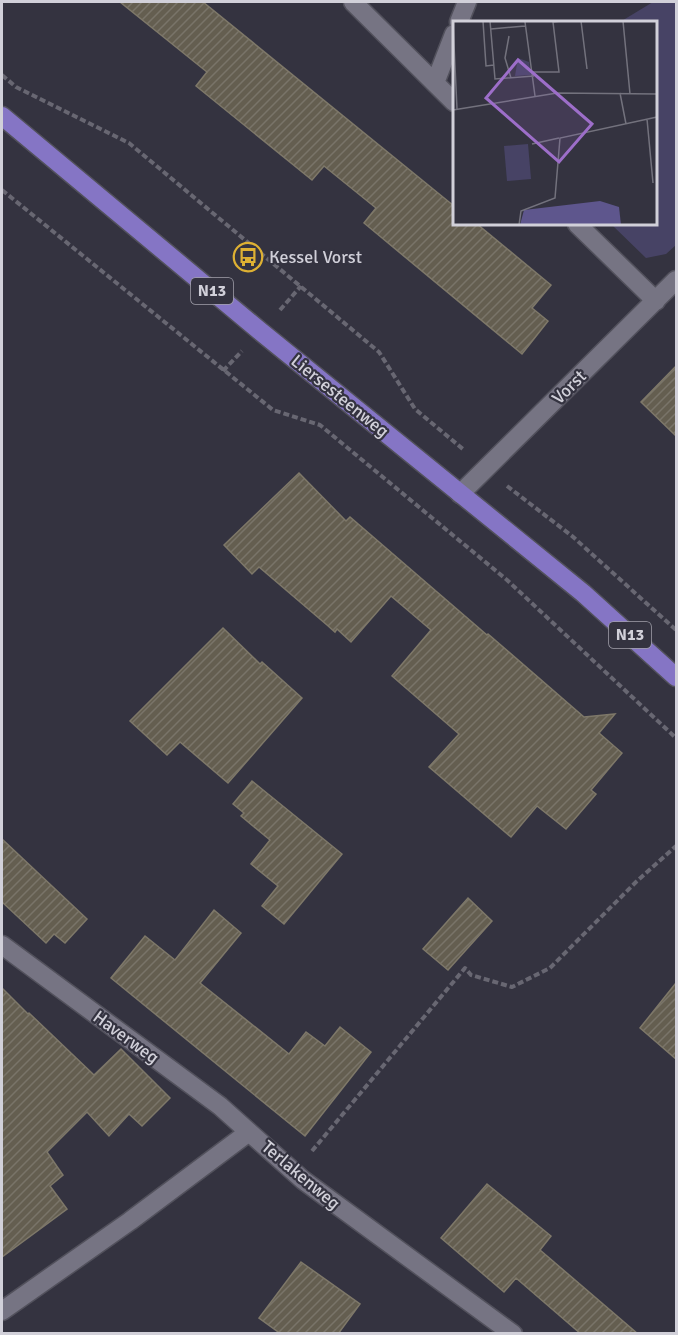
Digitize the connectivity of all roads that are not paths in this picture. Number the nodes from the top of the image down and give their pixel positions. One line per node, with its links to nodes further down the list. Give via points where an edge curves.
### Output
1 (353, 2): 5 (street)
2 (467, 2): 3 (street)
3 (459, 21)
4 (453, 37): 5 (street)
5 (435, 83): 6 (street)
6 (453, 101)
7 (2, 116): 11 (main road, Liersesteenweg / N13)
8 (578, 225): 10 (street)
9 (676, 280): 10 (street, Vorst)
10 (656, 301): 11 (street, Vorst)
11 (460, 494): 12 (main road, Liersesteenweg / N13, via 583,592)
12 (676, 677)
13 (2, 945): 14 (street, Haverweg, via 211,1099)
14 (249, 1132): 15 (street, Terlakenweg); 16 (street, Terlakenweg, via 303,1180)
15 (2, 1311)
16 (513, 1334)

